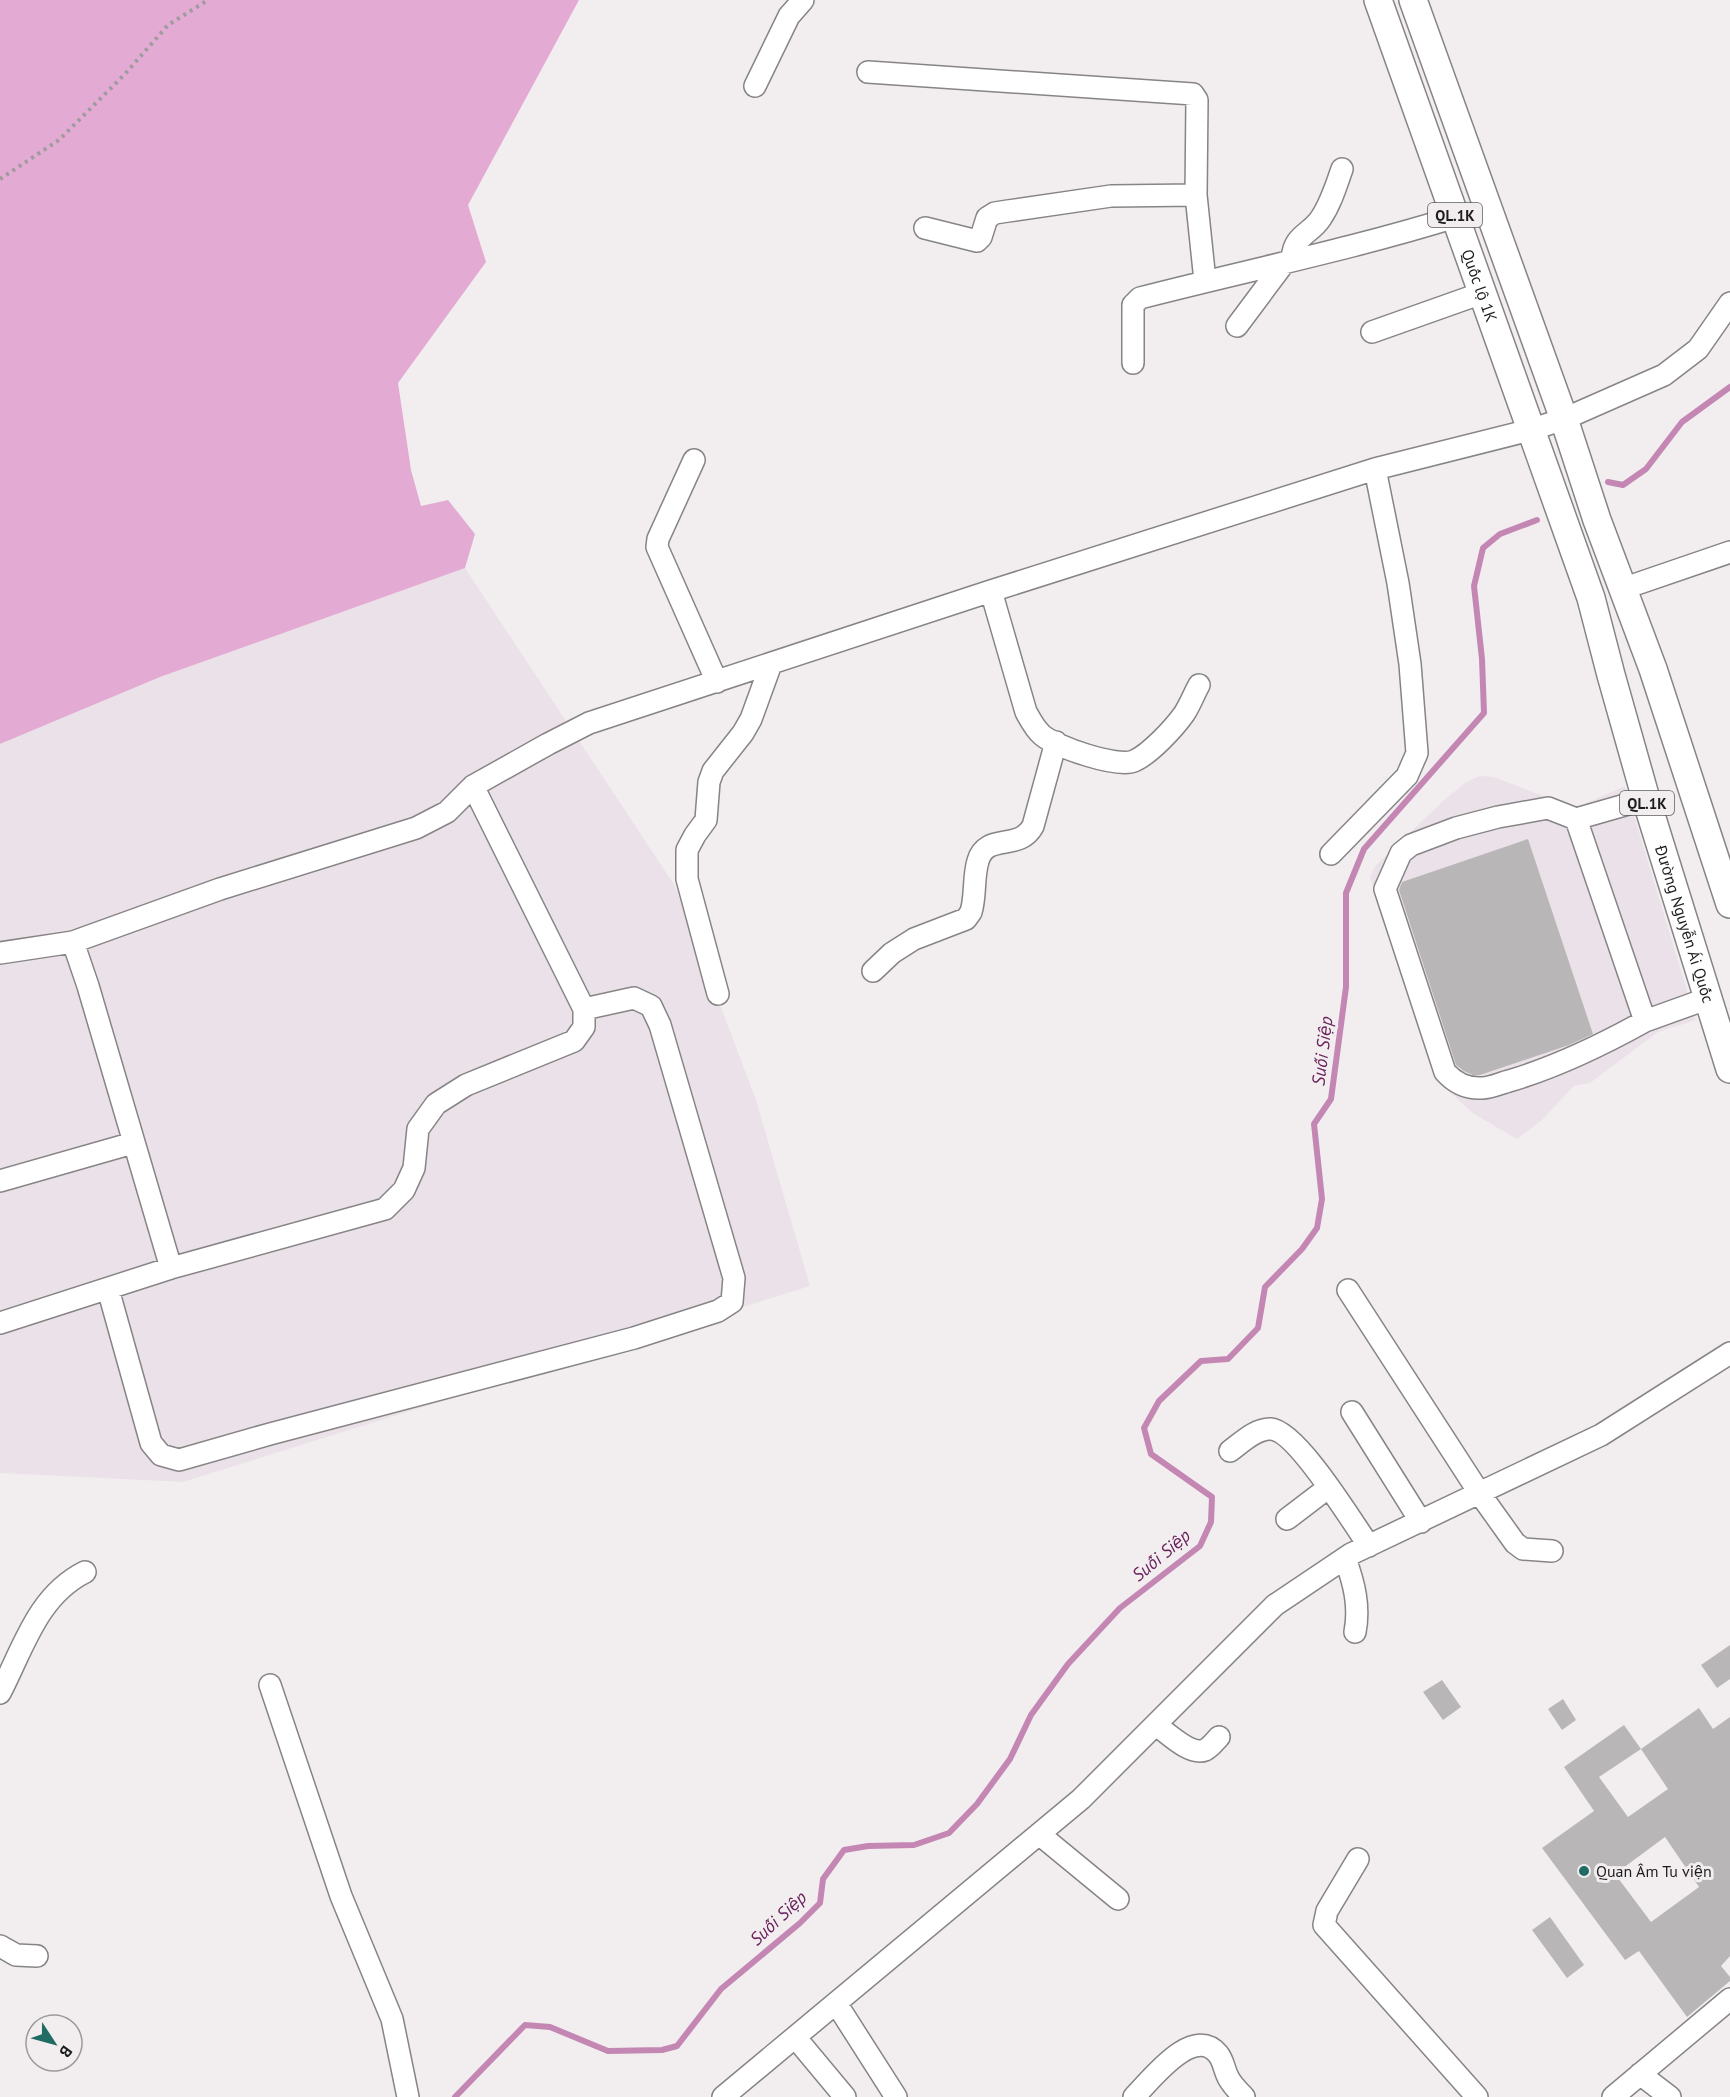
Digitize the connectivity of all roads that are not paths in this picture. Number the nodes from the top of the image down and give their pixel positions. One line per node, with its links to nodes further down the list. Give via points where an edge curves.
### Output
1 (803, 0): 5 (street, via 789,16)
2 (1378, 0): 8 (main road, Quốc lộ 1K / QL.1K)
3 (1413, 0): 17 (main road, Quốc lộ 1K / QL.1K)
4 (868, 72): 7 (street, via 1193,94 1197,100)
5 (755, 86)
6 (1342, 169): 10 (street, via 1320,220 1298,240)
7 (1196, 195): 9 (street, via 1111,196 995,213 987,218 977,241); 11 (street)
8 (1455, 217): 10 (street, via 1388,238); 12 (main road, Quốc lộ 1K / QL.1K)
9 (925, 228)
10 (1288, 261): 11 (street); 14 (street)
11 (1205, 281): 16 (street, via 1140,298 1133,305)
12 (1482, 293): 15 (street); 18 (main road, Quốc lộ 1K / QL.1K)
13 (1730, 303): 17 (street, via 1698,349 1664,375)
14 (1237, 326)
15 (1372, 332)
16 (1133, 363)
17 (1564, 419): 18 (street); 23 (main road, Quốc lộ 1K / QL.1K)
18 (1530, 430): 20 (street); 21 (main road, Quốc lộ 1K / QL.1K)
19 (694, 460): 26 (street, via 657,548)
20 (1375, 469): 24 (street); 32 (street, via 1410,664 1417,753 1407,776)
21 (1568, 536): 30 (main road, Đường Nguyễn Ái Quốc / QL.1K, via 1592,598)
22 (1730, 552): 23 (street)
23 (1622, 589): 33 (main road, QL.1K, via 1653,669)
24 (991, 591): 25 (street); 28 (street, via 1026,712 1043,736)
25 (771, 664): 26 (street); 37 (street, via 751,719 713,771 706,820 687,850 687,879)
26 (717, 681): 29 (street, via 590,723)
27 (1199, 685): 28 (street, via 1185,713 1148,752 1133,761 1123,763)
28 (1056, 742): 36 (street, via 1033,826 1021,839 992,844 983,851 971,912 966,919 914,939)
29 (466, 793): 34 (street, via 447,812 416,828 220,889); 39 (street)
30 (1646, 799): 31 (street); 38 (main road, Đường Nguyễn Ái Quốc / QL.1K)
31 (1576, 819): 40 (street); 40 (street, via 1548,808 1498,816 1410,845 1392,870 1385,889 1445,1072 1455,1082 1483,1089 1540,1072)
32 (1331, 854)
33 (1730, 904)
34 (73, 942): 35 (street); 42 (street)
35 (0, 953)
36 (873, 971)
37 (718, 994)
38 (1709, 998): 40 (street); 41 (main road, Đường Nguyễn Ái Quốc / QL.1K)
39 (584, 1009): 44 (street, via 584,1027 574,1041 466,1085 436,1104 418,1130 414,1168 404,1190 385,1209); 45 (street, via 634,998 651,1006 660,1025 734,1278 732,1302 718,1311 634,1338 178,1460 161,1455 151,1443)
40 (1645, 1021)
41 (1730, 1069)
42 (133, 1143): 43 (street); 44 (street)
43 (0, 1181)
44 (171, 1268): 45 (street)
45 (108, 1288): 47 (street)
46 (1348, 1290): 52 (street)
47 (0, 1323)
48 (1730, 1353): 52 (street, via 1602,1435)
49 (1352, 1412): 54 (street)
50 (1230, 1451): 51 (street, via 1254,1434 1270,1429 1282,1432)
51 (1329, 1487): 53 (street); 55 (street)
52 (1480, 1494): 54 (street); 56 (street, via 1515,1543 1523,1549)
53 (1287, 1519)
54 (1421, 1522): 55 (street)
55 (1369, 1546): 57 (street)
56 (1552, 1551)
57 (1345, 1558): 59 (street, via 1356,1596); 62 (street, via 1275,1605)
58 (85, 1572): 61 (street, via 45,1604)
59 (1355, 1632)
60 (270, 1685): 73 (street, via 341,1896 393,2019)
61 (0, 1693)
62 (1156, 1725): 63 (street, via 1199,1752); 64 (street)
63 (1219, 1737)
64 (1040, 1834): 66 (street); 70 (street)
65 (1358, 1859): 79 (street, via 1326,1911 1324,1925)
66 (1118, 1899)
67 (0, 1946): 68 (street, via 16,1955)
68 (37, 1956)
69 (1730, 1999): 72 (street)
70 (836, 2003): 71 (street); 76 (street)
71 (795, 2037): 74 (street); 75 (street)
72 (1640, 2074): 80 (street); 81 (street)
73 (408, 2097)
74 (723, 2097)
75 (846, 2097)
76 (896, 2097)
77 (1134, 2097): 78 (street, via 1182,2050 1200,2044 1218,2054 1228,2078)
78 (1244, 2097)
79 (1477, 2097)
80 (1613, 2097)
81 (1670, 2097)

